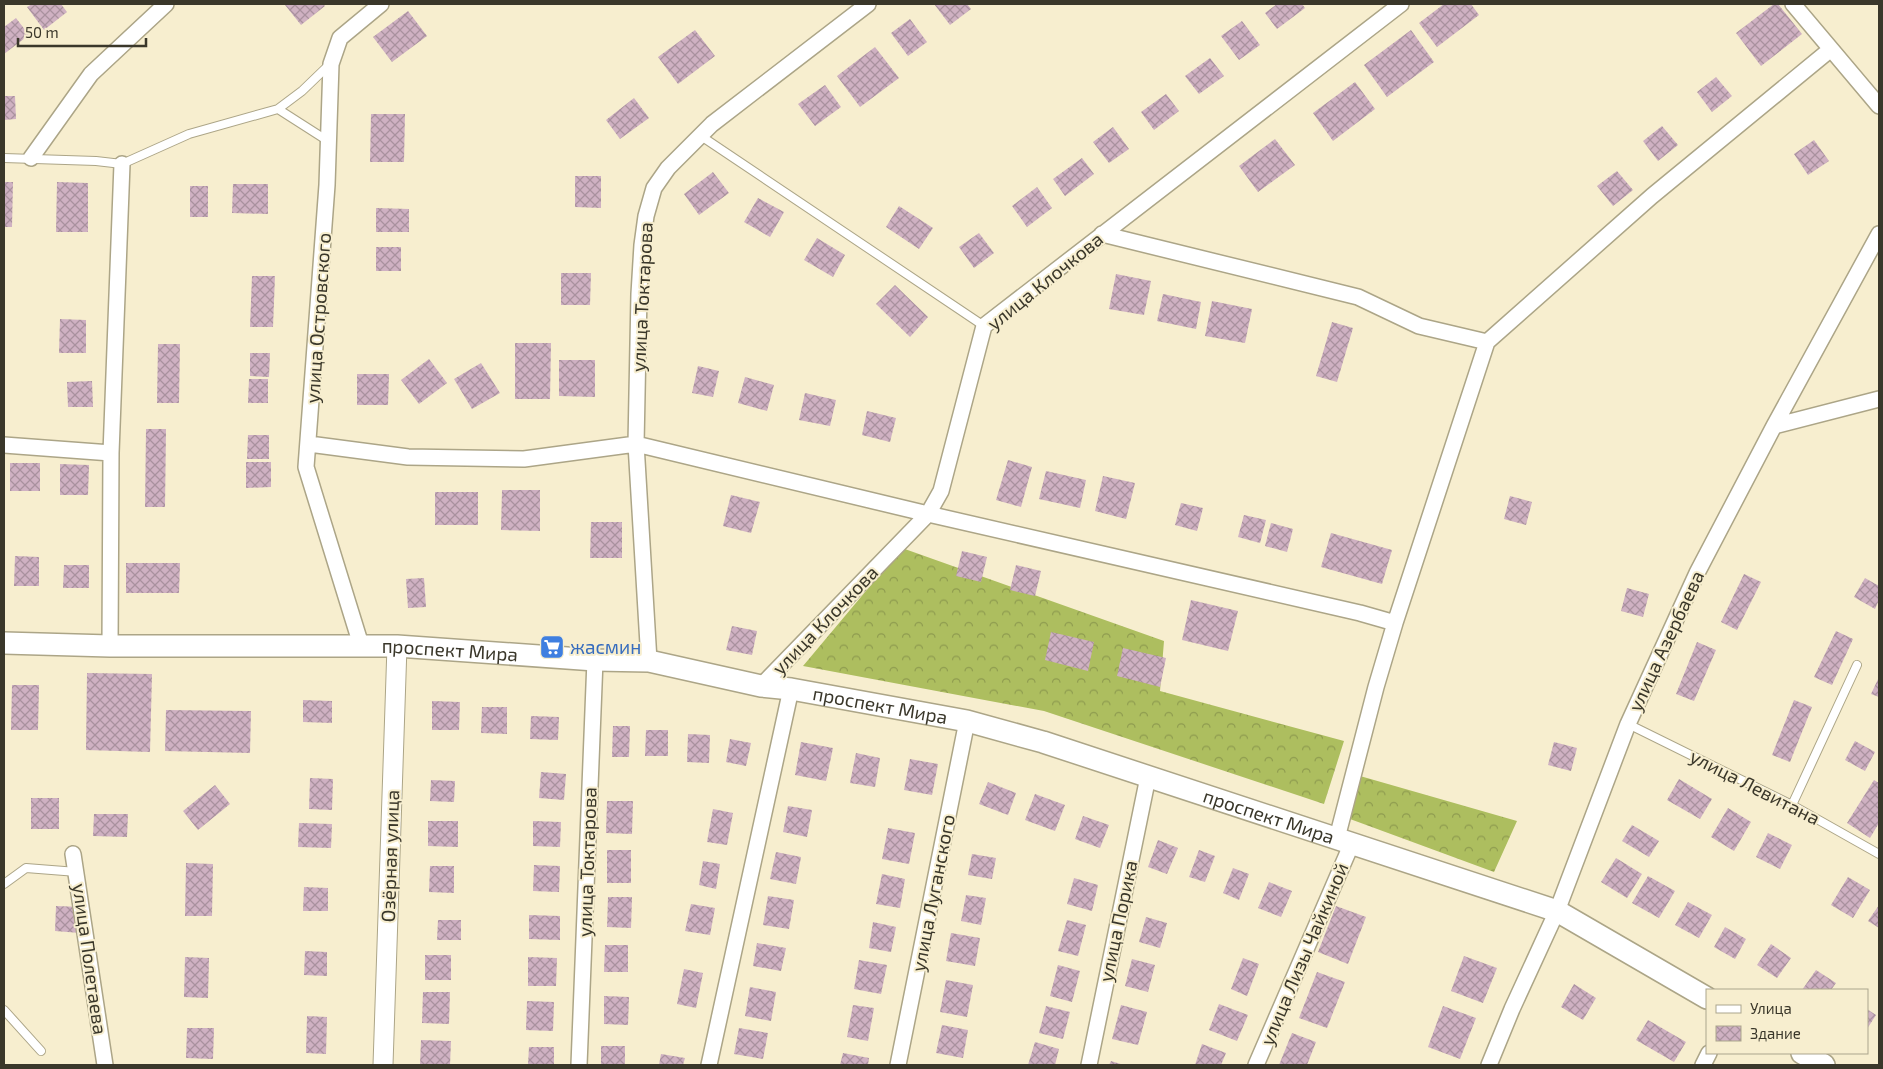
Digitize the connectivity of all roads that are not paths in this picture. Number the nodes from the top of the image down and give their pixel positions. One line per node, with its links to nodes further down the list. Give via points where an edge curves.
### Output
1 (166, 4): 13 (street, via 91,74)
2 (381, 4): 7 (street, улица Островского, via 340,38)
3 (868, 4): 10 (street, улица Токтарова, via 712,124)
4 (1401, 4): 15 (street, улица Клочкова)
5 (1793, 4): 6 (street)
6 (1831, 49): 8 (street); 18 (street, via 1652,196)
7 (330, 64): 9 (lane, via 302,92); 11 (street, улица Островского)
8 (1879, 106)
9 (278, 109): 11 (lane); 14 (lane, via 189,134)
10 (701, 136): 17 (lane); 22 (street, улица Токтарова, via 668,168 654,188 646,216 639,294)
11 (328, 142): 21 (street, улица Островского)
12 (4, 158): 13 (lane)
13 (31, 158): 14 (lane)
14 (122, 164): 24 (street)
15 (1102, 234): 17 (street, улица Клочкова); 18 (street, via 1358,297 1419,326)
16 (1879, 234): 20 (street, улица Азербаева)
17 (984, 326): 25 (street, улица Клочкова, via 941,491)
18 (1487, 342): 26 (street, улица Лизы Чайкиной)
19 (1879, 399): 20 (street)
20 (1774, 426): 37 (street, улица Азербаева, via 1696,573)
21 (309, 444): 22 (street, via 408,457 524,459); 28 (street, улица Островского, via 306,467)
22 (636, 444): 25 (street); 32 (street, улица Токтарова)
23 (4, 445): 24 (street)
24 (111, 453): 29 (street)
25 (928, 514): 26 (street); 34 (street, улица Клочкова)
26 (1395, 623): 40 (street, улица Лизы Чайкиной, via 1376,687)
27 (4, 643): 29 (main road, проспект Мира)
28 (361, 645): 29 (main road, проспект Мира); 30 (main road, проспект Мира)
29 (110, 646)
30 (397, 646): 31 (main road, проспект Мира); 51 (street, Озёрная улица)
31 (595, 660): 32 (main road, проспект Мира); 52 (street, улица Токтарова)
32 (649, 662): 34 (main road, проспект Мира)
33 (1857, 665): 39 (lane)
34 (761, 686): 35 (main road, проспект Мира)
35 (790, 689): 36 (main road, проспект Мира); 53 (street, улица Клочкова)
36 (967, 721): 38 (main road, проспект Мира); 54 (street, улица Луганского)
37 (1628, 724): 39 (lane, улица Левитана); 45 (street, улица Азербаева)
38 (1148, 777): 40 (main road, проспект Мира); 55 (street, улица Порика)
39 (1792, 805): 42 (lane, улица Левитана)
40 (1344, 841): 45 (main road, проспект Мира); 56 (street, улица Лизы Чайкиной)
41 (74, 854): 43 (street, улица Полетаева)
42 (1879, 854)
43 (77, 872): 44 (lane, via 26,868); 50 (street, улица Полетаева)
44 (4, 884)
45 (1557, 911): 46 (main road, проспект Мира); 57 (street, улица Азербаева)
46 (1706, 997)
47 (4, 1010): 48 (lane)
48 (40, 1051)
49 (1804, 1054): 58 (main road)
50 (105, 1065)
51 (383, 1065)
52 (579, 1065)
53 (709, 1065)
54 (898, 1065)
55 (1089, 1065)
56 (1256, 1065)
57 (1489, 1065)
58 (1824, 1065)

